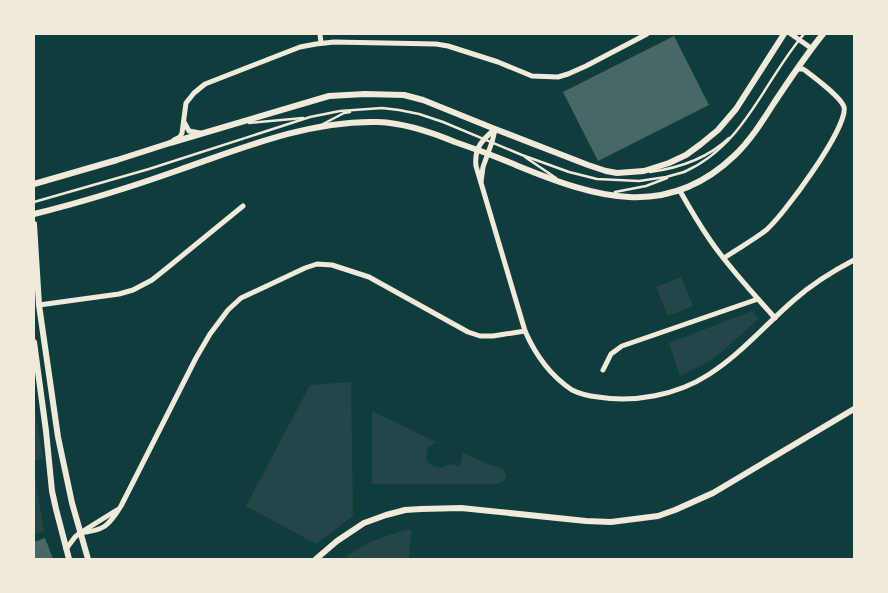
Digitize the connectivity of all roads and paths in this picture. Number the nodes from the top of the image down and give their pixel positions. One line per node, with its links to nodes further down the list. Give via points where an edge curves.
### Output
1 (320, 34): 8 (street)
2 (647, 34): 8 (street, via 573,72 552,77 532,76 498,62 436,44)
3 (784, 34): 25 (street, via 736,109 718,130 686,155 655,168)
4 (791, 34): 7 (street)
5 (804, 34): 7 (lane)
6 (823, 34): 9 (street)
7 (799, 40): 9 (street); 13 (lane)
8 (321, 43): 14 (street, via 300,47 205,84 186,103)
9 (811, 48): 10 (street)
10 (797, 69): 30 (street, via 735,156 709,177); 36 (street, via 803,69 837,96 844,105 844,116 807,180 779,217 766,230)
11 (364, 109): 12 (lane); 16 (lane, via 344,113); 19 (lane, via 382,108 419,114)
12 (310, 117): 15 (lane); 32 (lane)
13 (747, 119): 25 (lane, via 723,144 693,161 663,170); 26 (lane, via 714,155)
14 (184, 121): 18 (street, via 189,131); 21 (street, via 180,137)
15 (235, 124): 17 (street, via 329,96 385,94 423,100); 18 (street)
16 (317, 127): 22 (street, via 379,122 420,130); 34 (street)
17 (495, 129): 19 (street); 20 (street); 25 (street, via 588,165 617,173)
18 (206, 134): 21 (street)
19 (483, 139): 20 (lane); 22 (street)
20 (492, 142): 23 (street); 24 (lane)
21 (170, 143): 27 (street)
22 (478, 150): 23 (street); 29 (street, via 476,166)
23 (488, 154): 28 (street); 29 (street)
24 (522, 155): 26 (lane, via 569,172 610,181 652,180); 28 (lane)
25 (631, 172)
26 (684, 172): 31 (lane, via 631,190)
27 (34, 184)
28 (565, 184): 31 (street)
29 (481, 185): 41 (street)
30 (680, 190): 31 (street, via 644,197); 36 (street)
31 (597, 193)
32 (34, 202)
33 (243, 206): 39 (street, via 152,280 133,290)
34 (34, 214)
35 (34, 224): 39 (street)
36 (724, 258): 38 (street)
37 (854, 260): 40 (street, via 794,299)
38 (758, 299): 40 (street); 43 (street, via 622,346 611,354)
39 (39, 304): 45 (street, via 58,437)
40 (775, 318): 41 (street, via 708,376 668,392 622,399 586,395 573,390 549,370)
41 (525, 331): 45 (street, via 480,336 369,277 332,265 317,264 304,268 242,298 218,321 110,523 103,528)
42 (34, 342): 46 (street, via 52,491)
43 (603, 370)
44 (854, 409): 49 (street, via 713,493 658,516 612,522 461,508 421,509 386,514 364,523)
45 (80, 533): 46 (street); 48 (street)
46 (66, 549): 47 (street)
47 (69, 559)
48 (88, 559)
49 (316, 559)

